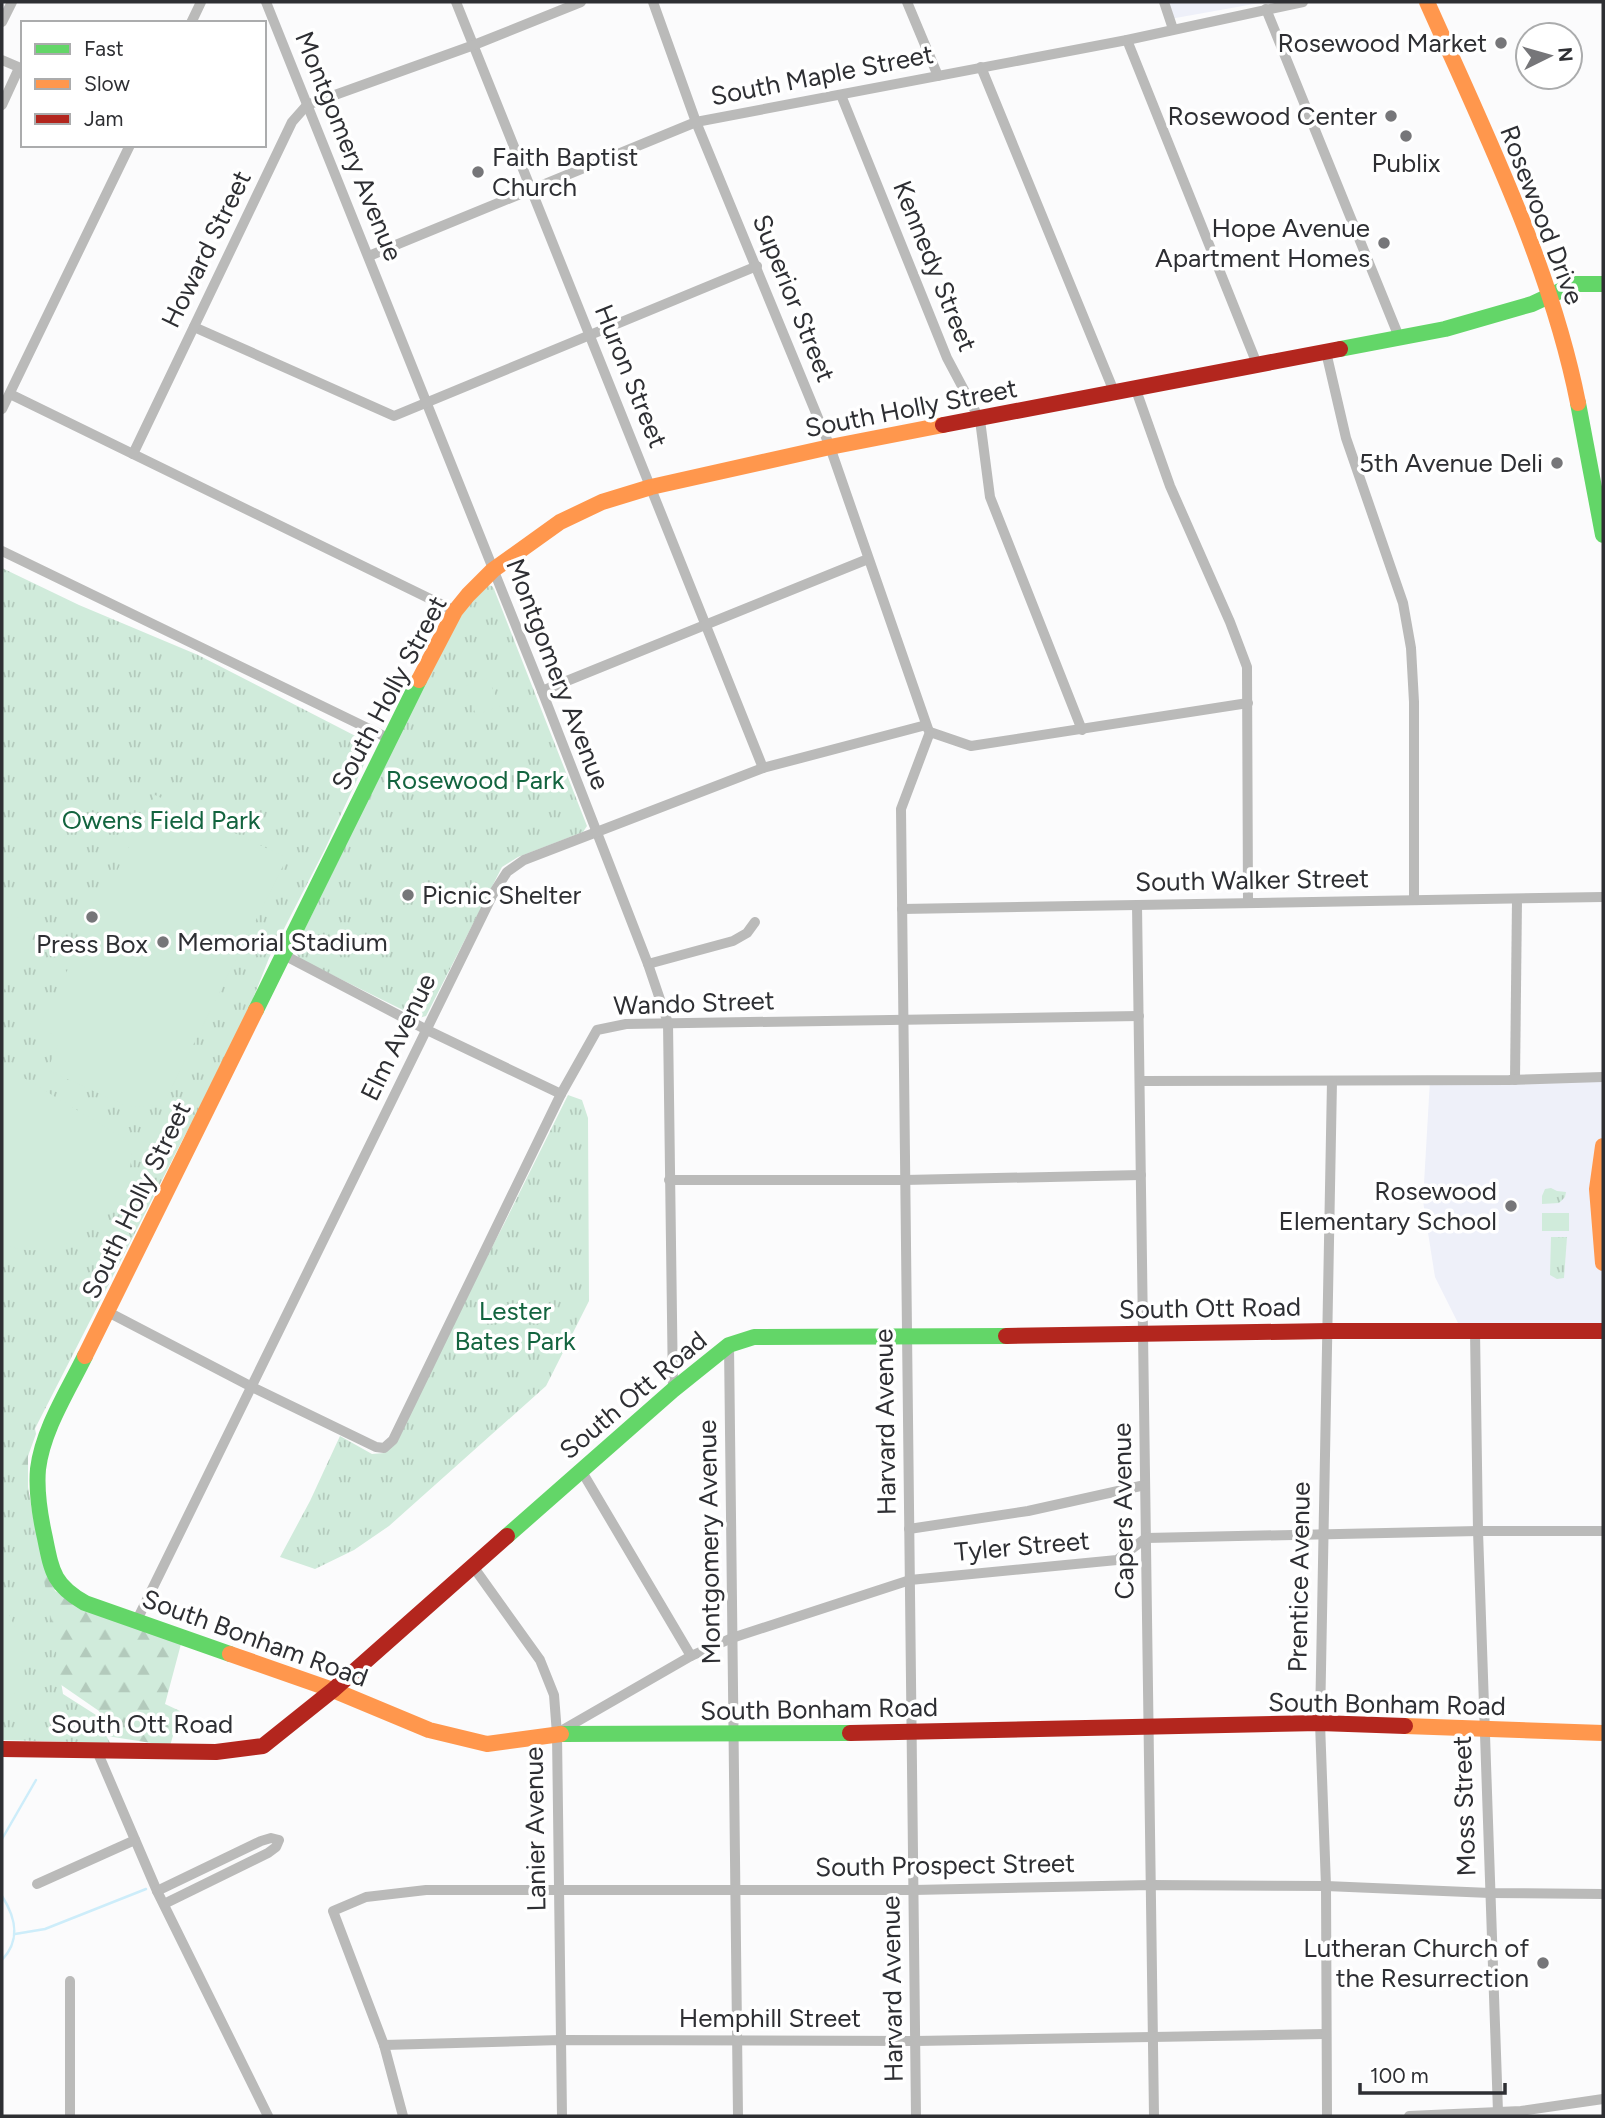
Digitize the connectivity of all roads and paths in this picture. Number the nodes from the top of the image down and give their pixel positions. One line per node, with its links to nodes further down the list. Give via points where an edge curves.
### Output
1 (12, 2): 13 (street)
2 (201, 2): 12 (street)
3 (266, 2): 23 (street, Montgomery Avenue)
4 (456, 2): 16 (street, Huron Street)
5 (582, 2): 16 (street)
6 (653, 2): 24 (street, Superior Street)
7 (907, 2): 20 (street)
8 (1164, 2): 14 (street)
9 (1303, 2): 11 (street, South Maple Street)
10 (1427, 2): 30 (street, Rosewood Drive)
11 (1266, 9): 14 (street, South Maple Street); 33 (street)
12 (192, 21)
13 (2, 22)
14 (1173, 29): 15 (street, South Maple Street)
15 (1127, 40): 18 (street, South Maple Street); 35 (street)
16 (474, 45): 23 (street); 26 (street, Huron Street)
17 (2, 60): 19 (street)
18 (981, 68): 20 (street, South Maple Street); 38 (street)
19 (21, 69): 22 (street)
20 (938, 76): 21 (street, South Maple Street)
21 (841, 95): 24 (street, South Maple Street); 41 (street, Kennedy Street, via 947,358)
22 (2, 105)
23 (307, 105): 27 (street, Montgomery Avenue); 31 (street, Howard Street, via 292,122)
24 (696, 122): 26 (street, South Maple Street); 28 (street, Superior Street)
25 (129, 147): 37 (street)
26 (532, 190): 27 (street, South Maple Street); 32 (street, Huron Street)
27 (369, 256): 39 (street, Montgomery Avenue)
28 (757, 266): 32 (street); 42 (street, Superior Street)
29 (1603, 284): 30 (street, South Holly Street, via 1575,284)
30 (1550, 295): 33 (street, South Holly Street, via 1467,323); 44 (street, Rosewood Drive)
31 (194, 327): 39 (street, via 394,416); 43 (street, Howard Street)
32 (589, 334): 39 (street); 45 (street, Huron Street)
33 (1399, 337): 34 (street, South Holly Street)
34 (1326, 352): 35 (street, South Holly Street); 61 (street, via 1346,438 1403,603 1411,648)
35 (1257, 364): 36 (street, South Holly Street)
36 (1136, 390): 38 (street, South Holly Street); 53 (street, via 1170,486 1247,667)
37 (10, 394): 40 (street); 43 (street)
38 (1115, 394): 41 (street, South Holly Street)
39 (427, 402): 49 (street, Montgomery Avenue)
40 (2, 410)
41 (980, 420): 42 (street, South Holly Street); 55 (street, Kennedy Street, via 990,497)
42 (830, 447): 45 (street, South Holly Street); 48 (street, Superior Street)
43 (133, 454): 50 (street)
44 (1596, 459): 46 (street, Rosewood Drive)
45 (651, 487): 49 (street, South Holly Street, via 602,502 560,522); 51 (street, Huron Street)
46 (1603, 535)
47 (2, 551): 56 (street)
48 (868, 559): 51 (street); 54 (street, Superior Street)
49 (493, 570): 50 (street, South Holly Street); 52 (street, Montgomery Avenue)
50 (455, 611): 56 (street, South Holly Street)
51 (705, 624): 52 (street); 57 (street, Huron Street)
52 (542, 691): 58 (street, Montgomery Avenue)
53 (1248, 703): 55 (street); 62 (street)
54 (928, 728): 55 (street, via 971,746); 57 (street, Elm Avenue); 64 (street, Harvard Avenue, via 901,808)
55 (1083, 730)
56 (390, 739): 66 (street, South Holly Street)
57 (763, 768): 58 (street, Elm Avenue)
58 (596, 834): 67 (street, Montgomery Avenue); 71 (street, Elm Avenue, via 524,860 505,874)
59 (1603, 897): 60 (street, South Walker Street)
60 (1517, 899): 61 (street, South Walker Street); 74 (street)
61 (1414, 900): 62 (street, South Walker Street)
62 (1248, 903): 63 (street, South Walker Street)
63 (1137, 905): 64 (street, South Walker Street); 68 (street, Capers Avenue)
64 (902, 909): 69 (street, Harvard Avenue)
65 (755, 922): 67 (street, via 733,941)
66 (284, 955): 71 (street); 83 (street, South Holly Street)
67 (649, 964): 70 (street, Montgomery Avenue)
68 (1139, 1016): 69 (street, Wando Street); 73 (street, Capers Avenue)
69 (903, 1020): 70 (street, Wando Street); 80 (street, Harvard Avenue)
70 (668, 1023): 76 (street, Wando Street, via 597,1030); 79 (street, Montgomery Avenue)
71 (427, 1030): 76 (street); 90 (street, Elm Avenue)
72 (1603, 1077): 74 (street)
73 (1140, 1080): 75 (street); 78 (street, Capers Avenue)
74 (1515, 1080): 75 (street)
75 (1332, 1081): 84 (street, Prentice Avenue)
76 (561, 1094): 90 (street, Wando Street, via 394,1440 384,1448 376,1447)
77 (1603, 1146): 81 (street, via 1598,1211)
78 (1141, 1175): 80 (street); 87 (street, Capers Avenue)
79 (669, 1180): 80 (street); 91 (street, Montgomery Avenue)
80 (905, 1180): 88 (street, Harvard Avenue)
81 (1602, 1229): 82 (street)
82 (1603, 1264)
83 (108, 1312): 90 (street); 101 (street, South Holly Street, via 38,1458 40,1514 56,1581)
84 (1328, 1331): 85 (street, South Ott Road); 87 (street, South Ott Road); 97 (street, Prentice Avenue)
85 (1475, 1331): 86 (street, South Ott Road); 95 (street, Moss Street)
86 (1603, 1331)
87 (1143, 1334): 88 (street, South Ott Road); 93 (street, Capers Avenue)
88 (907, 1337): 89 (street, South Ott Road, via 754,1337); 94 (street, Harvard Avenue)
89 (729, 1345): 91 (street, South Ott Road); 103 (street, Montgomery Avenue)
90 (252, 1387): 102 (street, Elm Avenue)
91 (673, 1390): 92 (street, South Ott Road)
92 (581, 1470): 99 (street, South Ott Road); 104 (street)
93 (1145, 1485): 94 (street, Tyler Street, via 1028,1511); 98 (street, Capers Avenue)
94 (909, 1529): 100 (street, Harvard Avenue)
95 (1478, 1531): 96 (street); 97 (street); 108 (street, Moss Street)
96 (1603, 1531)
97 (1322, 1535): 98 (street); 106 (street, Prentice Avenue)
98 (1146, 1538): 100 (street, Tyler Street, via 1116,1560); 107 (street, Capers Avenue)
99 (472, 1565): 105 (street, South Ott Road); 111 (street, Lanier Avenue, via 540,1660 554,1695)
100 (910, 1580): 103 (street, Tyler Street); 109 (street, Harvard Avenue)
101 (65, 1590): 102 (street, South Bonham Road, via 85,1603)
102 (136, 1622): 105 (street, South Bonham Road)
103 (732, 1638): 104 (street, Tyler Street); 112 (street, Montgomery Avenue)
104 (691, 1656): 111 (street, Tyler Street)
105 (333, 1690): 111 (street, South Bonham Road, via 429,1730 487,1744); 114 (street, South Ott Road, via 263,1746 216,1752)
106 (1320, 1723): 107 (street, South Bonham Road); 108 (street, South Bonham Road); 118 (street, Prentice Avenue)
107 (1149, 1729): 109 (street, South Bonham Road); 117 (street, Capers Avenue)
108 (1485, 1730): 110 (street, South Bonham Road); 123 (street, Moss Street)
109 (912, 1733): 112 (street, South Bonham Road); 120 (street, Harvard Avenue)
110 (1603, 1733)
111 (557, 1734): 112 (street, South Bonham Road); 122 (street, Lanier Avenue)
112 (733, 1735): 119 (street, Montgomery Avenue)
113 (2, 1749): 114 (street, South Ott Road)
114 (97, 1751): 115 (street)
115 (135, 1840): 116 (street); 121 (street)
116 (37, 1884)
117 (1151, 1885): 118 (street, South Prospect Street); 120 (street, South Prospect Street); 128 (street, Capers Avenue)
118 (1326, 1886): 123 (street, South Prospect Street); 127 (street, Prentice Avenue)
119 (735, 1890): 120 (street, South Prospect Street); 122 (street, South Prospect Street); 130 (street, Montgomery Avenue)
120 (914, 1890): 131 (street, Harvard Avenue)
121 (157, 1891): 125 (street); 125 (street, via 261,1841 279,1840 268,1853)
122 (559, 1892): 129 (street, Lanier Avenue); 132 (street, South Prospect Street, via 426,1890 366,1897 333,1911)
123 (1490, 1893): 124 (street, South Prospect Street); 134 (street, Moss Street)
124 (1603, 1894)
125 (164, 1904): 136 (street)
126 (70, 1981): 135 (street)
127 (1325, 2034): 128 (street, Hemphill Street); 142 (street, Prentice Avenue)
128 (1153, 2037): 131 (street, Hemphill Street); 141 (street, Capers Avenue)
129 (561, 2039): 130 (street, Hemphill Street); 132 (street, Hemphill Street); 138 (street, Lanier Avenue)
130 (737, 2039): 131 (street, Hemphill Street); 139 (street, Montgomery Avenue)
131 (915, 2041): 140 (street, Harvard Avenue)
132 (384, 2045): 137 (street)
133 (1603, 2099): 134 (street)
134 (1498, 2112): 144 (street)
135 (70, 2116)
136 (268, 2116)
137 (403, 2116)
138 (562, 2116)
139 (738, 2116)
140 (916, 2116)
141 (1154, 2116)
142 (1327, 2116)
143 (1409, 2116): 144 (street)
144 (1418, 2116)

